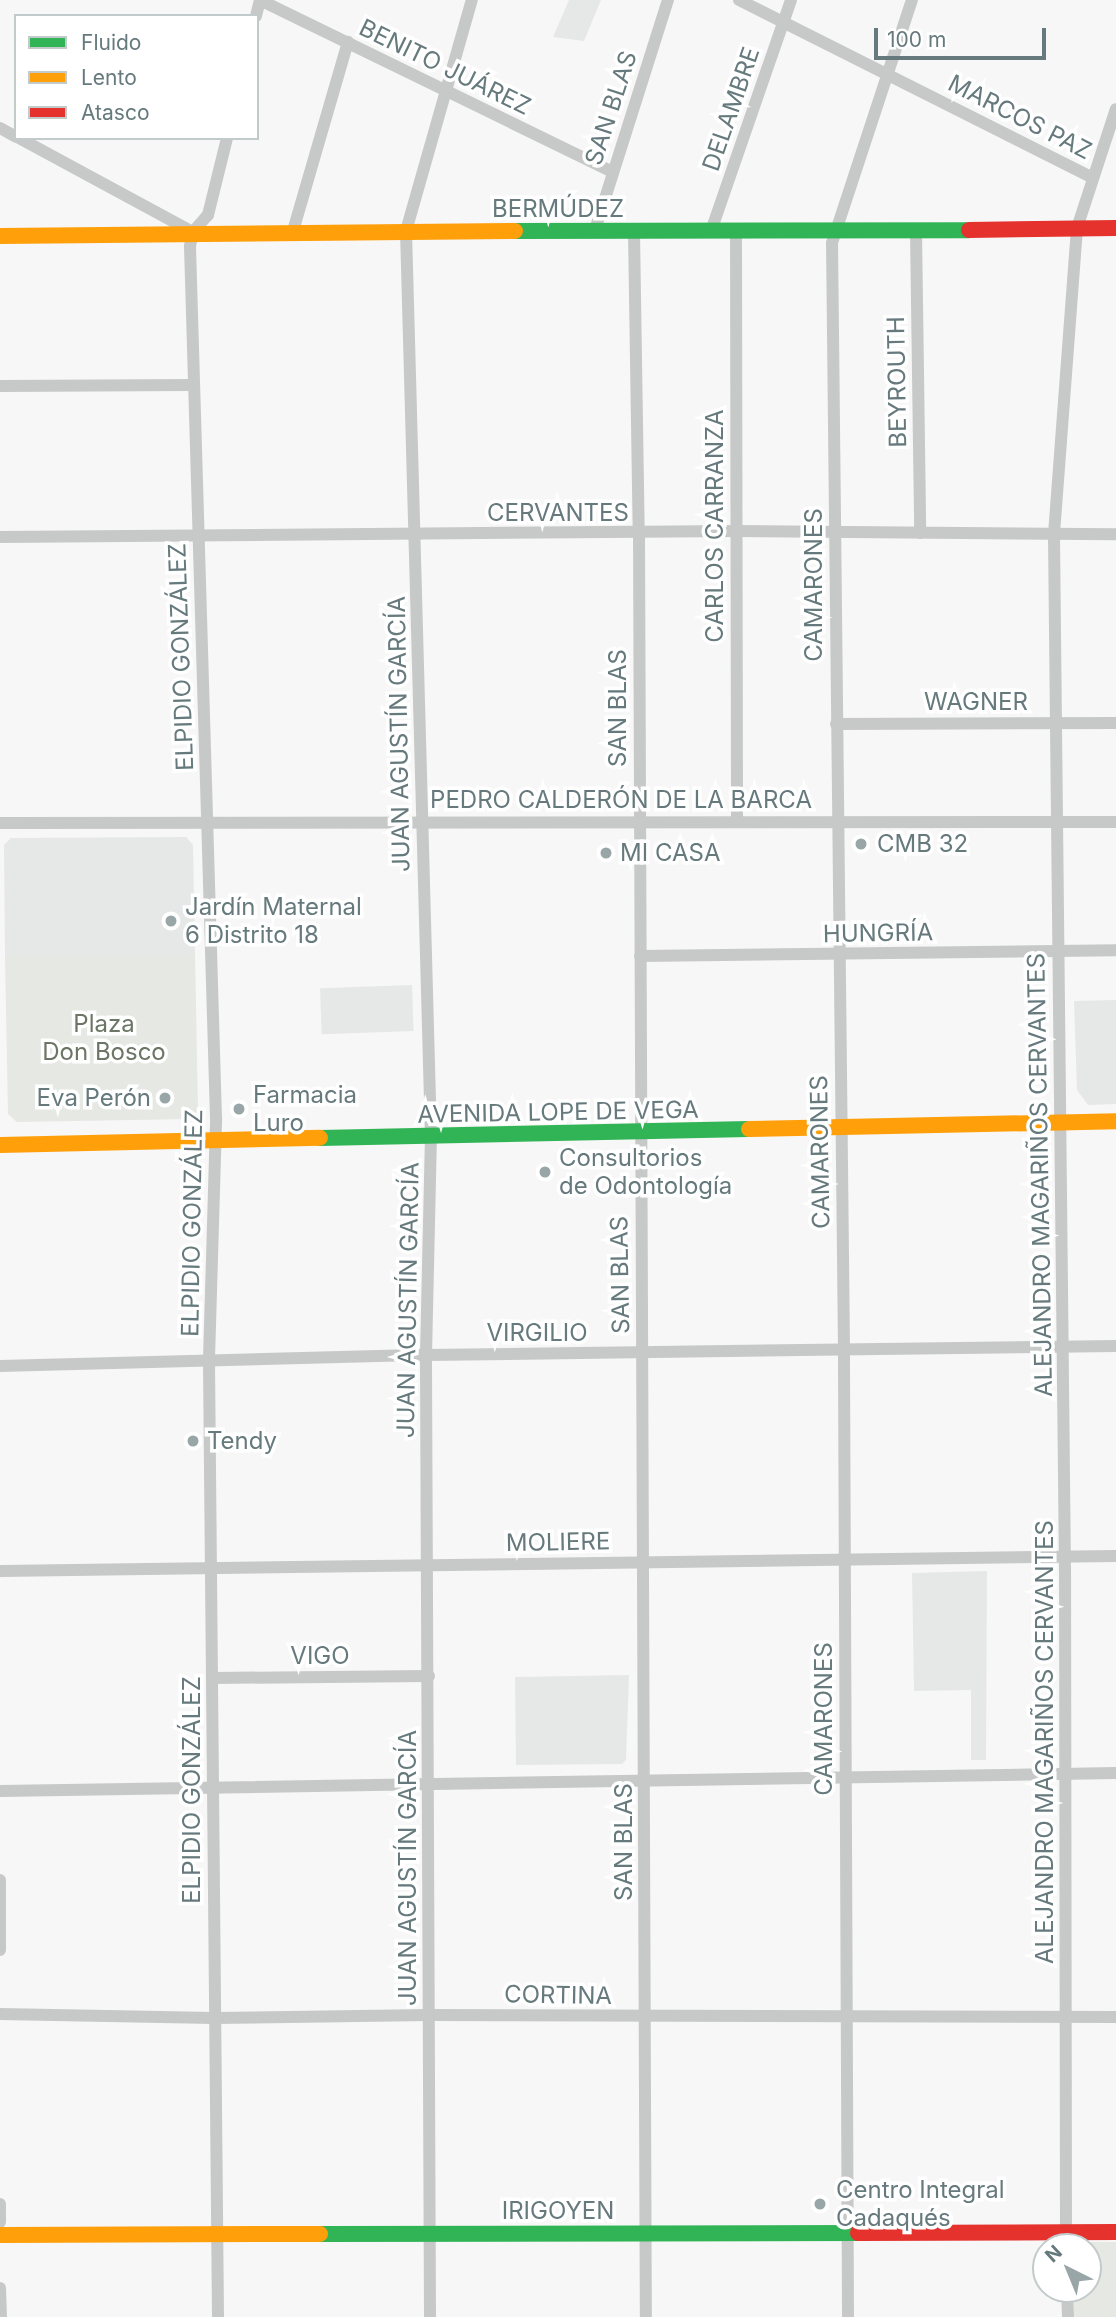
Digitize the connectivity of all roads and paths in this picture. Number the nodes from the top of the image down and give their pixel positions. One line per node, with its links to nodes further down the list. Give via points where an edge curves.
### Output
1 (260, 0): 8 (street, BENITO JUÁREZ)
2 (472, 0): 10 (street, JUAN AGUSTÍN GARCÍA)
3 (668, 0): 14 (street, SAN BLAS)
4 (739, 0): 7 (street, MARCOS PAZ)
5 (791, 0): 7 (street, DELAMBRE)
6 (912, 0): 9 (street, CAMARONES)
7 (783, 22): 9 (street, MARCOS PAZ); 21 (street, DELAMBRE)
8 (348, 42): 10 (street, BENITO JUÁREZ); 20 (street)
9 (887, 72): 15 (street, MARCOS PAZ); 22 (street, CAMARONES)
10 (447, 91): 14 (street, BENITO JUÁREZ); 24 (street, JUAN AGUSTÍN GARCÍA)
11 (1116, 109): 15 (street, ALEJANDRO MAGARIÑOS CERVANTES)
12 (23, 140): 23 (street)
13 (227, 140): 23 (street, via 208,215)
14 (612, 172): 18 (street, SAN BLAS)
15 (1093, 178): 16 (street, ALEJANDRO MAGARIÑOS CERVANTES)
16 (1077, 228): 17 (street, BERMÚDEZ); 19 (street, BERMÚDEZ); 34 (street, ALEJANDRO MAGARIÑOS CERVANTES)
17 (1116, 228)
18 (595, 230): 24 (street, BERMÚDEZ); 25 (street, BERMÚDEZ)
19 (916, 230): 22 (street, BERMÚDEZ); 32 (street, BEYROUTH)
20 (293, 231): 23 (street, BERMÚDEZ); 24 (street, BERMÚDEZ)
21 (711, 231): 25 (street, BERMÚDEZ); 26 (street, BERMÚDEZ)
22 (834, 231): 26 (street, BERMÚDEZ); 31 (street, CAMARONES)
23 (193, 232): 27 (street, BERMÚDEZ); 28 (street, ELPIDIO GONZÁLEZ)
24 (406, 232): 36 (street, JUAN AGUSTÍN GARCÍA)
25 (634, 232): 33 (street, SAN BLAS)
26 (736, 232): 30 (street, CARLOS CARRANZA)
27 (0, 236)
28 (192, 385): 29 (street); 37 (street, ELPIDIO GONZÁLEZ)
29 (0, 386)
30 (736, 531): 31 (street, CERVANTES); 33 (street, CERVANTES); 44 (street, CARLOS CARRANZA)
31 (835, 532): 32 (street, CERVANTES); 41 (street, CAMARONES)
32 (920, 533): 34 (street, CERVANTES)
33 (639, 534): 36 (street, CERVANTES); 43 (street, SAN BLAS)
34 (1054, 534): 35 (street, CERVANTES); 39 (street, ALEJANDRO MAGARIÑOS CERVANTES)
35 (1116, 534)
36 (415, 535): 37 (street, CERVANTES); 42 (street, JUAN AGUSTÍN GARCÍA)
37 (199, 536): 38 (street, CERVANTES); 47 (street, ELPIDIO GONZÁLEZ)
38 (0, 537)
39 (1055, 723): 40 (street, WAGNER); 41 (street, WAGNER); 46 (street, ALEJANDRO MAGARIÑOS CERVANTES)
40 (1116, 723)
41 (836, 724): 45 (street, CAMARONES)
42 (422, 821): 43 (street, PEDRO CALDERÓN DE LA BARCA); 47 (street, PEDRO CALDERÓN DE LA BARCA); 58 (street, JUAN AGUSTÍN GARCÍA)
43 (640, 821): 44 (street, PEDRO CALDERÓN DE LA BARCA); 53 (street, SAN BLAS)
44 (737, 821): 45 (street, PEDRO CALDERÓN DE LA BARCA)
45 (838, 821): 46 (street, PEDRO CALDERÓN DE LA BARCA); 52 (street, CAMARONES)
46 (1056, 821): 48 (street, PEDRO CALDERÓN DE LA BARCA); 51 (street, ALEJANDRO MAGARIÑOS CERVANTES)
47 (206, 822): 49 (street, PEDRO CALDERÓN DE LA BARCA); 59 (street, ELPIDIO GONZÁLEZ)
48 (1116, 822)
49 (0, 823)
50 (1116, 950): 51 (street, HUNGRÍA)
51 (1058, 952): 52 (street, HUNGRÍA); 55 (street, ALEJANDRO MAGARIÑOS CERVANTES)
52 (839, 955): 53 (street, HUNGRÍA); 56 (street, CAMARONES)
53 (640, 956): 57 (street, SAN BLAS)
54 (1116, 1121): 55 (street, AVENIDA LOPE DE VEGA)
55 (1060, 1122): 56 (street, AVENIDA LOPE DE VEGA); 62 (street, ALEJANDRO MAGARIÑOS CERVANTES)
56 (840, 1128): 57 (street, AVENIDA LOPE DE VEGA); 63 (street, CAMARONES)
57 (640, 1133): 58 (street, AVENIDA LOPE DE VEGA); 64 (street, SAN BLAS)
58 (431, 1137): 59 (street, AVENIDA LOPE DE VEGA); 65 (street, JUAN AGUSTÍN GARCÍA)
59 (215, 1141): 60 (street, AVENIDA LOPE DE VEGA); 66 (street, ELPIDIO GONZÁLEZ)
60 (0, 1144)
61 (1116, 1346): 62 (street, VIRGILIO)
62 (1063, 1347): 63 (street, VIRGILIO); 69 (street, ALEJANDRO MAGARIÑOS CERVANTES)
63 (844, 1349): 64 (street, VIRGILIO); 70 (street, CAMARONES)
64 (642, 1353): 65 (street, VIRGILIO); 71 (street, SAN BLAS)
65 (426, 1355): 66 (street, VIRGILIO); 72 (street, JUAN AGUSTÍN GARCÍA)
66 (209, 1359): 67 (street, VIRGILIO); 73 (street, ELPIDIO GONZÁLEZ)
67 (0, 1366)
68 (1116, 1556): 69 (street, MOLIERE)
69 (1065, 1557): 70 (street, MOLIERE); 78 (street, ALEJANDRO MAGARIÑOS CERVANTES)
70 (845, 1559): 71 (street, MOLIERE); 79 (street, CAMARONES)
71 (644, 1562): 72 (street, MOLIERE); 80 (street, SAN BLAS)
72 (428, 1564): 73 (street, MOLIERE); 75 (street, JUAN AGUSTÍN GARCÍA)
73 (212, 1568): 74 (street, MOLIERE); 76 (street, ELPIDIO GONZÁLEZ)
74 (0, 1571)
75 (429, 1676): 76 (street, VIGO); 81 (street, JUAN AGUSTÍN GARCÍA)
76 (212, 1678): 82 (street, ELPIDIO GONZÁLEZ)
77 (1116, 1773): 78 (street)
78 (1066, 1774): 79 (street); 91 (street, ALEJANDRO MAGARIÑOS CERVANTES)
79 (845, 1777): 80 (street); 90 (street, CAMARONES)
80 (644, 1780): 81 (street); 89 (street, SAN BLAS)
81 (429, 1782): 82 (street); 88 (street, JUAN AGUSTÍN GARCÍA)
82 (213, 1786): 83 (street); 93 (street, ELPIDIO GONZÁLEZ)
83 (0, 1791)
84 (0, 1880): 85 (street)
85 (0, 1904): 86 (street)
86 (0, 1950)
87 (0, 2014): 93 (street, CORTINA)
88 (428, 2015): 89 (street, CORTINA); 93 (street, CORTINA); 98 (street, JUAN AGUSTÍN GARCÍA)
89 (645, 2017): 90 (street, CORTINA); 99 (street, SAN BLAS)
90 (846, 2017): 91 (street, CORTINA); 96 (street, CAMARONES)
91 (1067, 2017): 92 (street, CORTINA); 97 (street, ALEJANDRO MAGARIÑOS CERVANTES)
92 (1116, 2017)
93 (214, 2018): 101 (street, ELPIDIO GONZÁLEZ)
94 (0, 2204): 95 (street)
95 (0, 2222)
96 (847, 2233): 99 (street, IRIGOYEN); 102 (street, IRIGOYEN); 108 (street, CAMARONES)
97 (1066, 2233)
98 (429, 2234): 99 (street, IRIGOYEN); 101 (street, IRIGOYEN); 106 (street, JUAN AGUSTÍN GARCÍA)
99 (644, 2234): 107 (street, SAN BLAS)
100 (0, 2235): 101 (street, IRIGOYEN)
101 (218, 2235): 105 (street, ELPIDIO GONZÁLEZ)
102 (1032, 2239)
103 (0, 2288): 104 (street)
104 (1, 2317)
105 (218, 2317)
106 (430, 2317)
107 (646, 2317)
108 (848, 2317)

